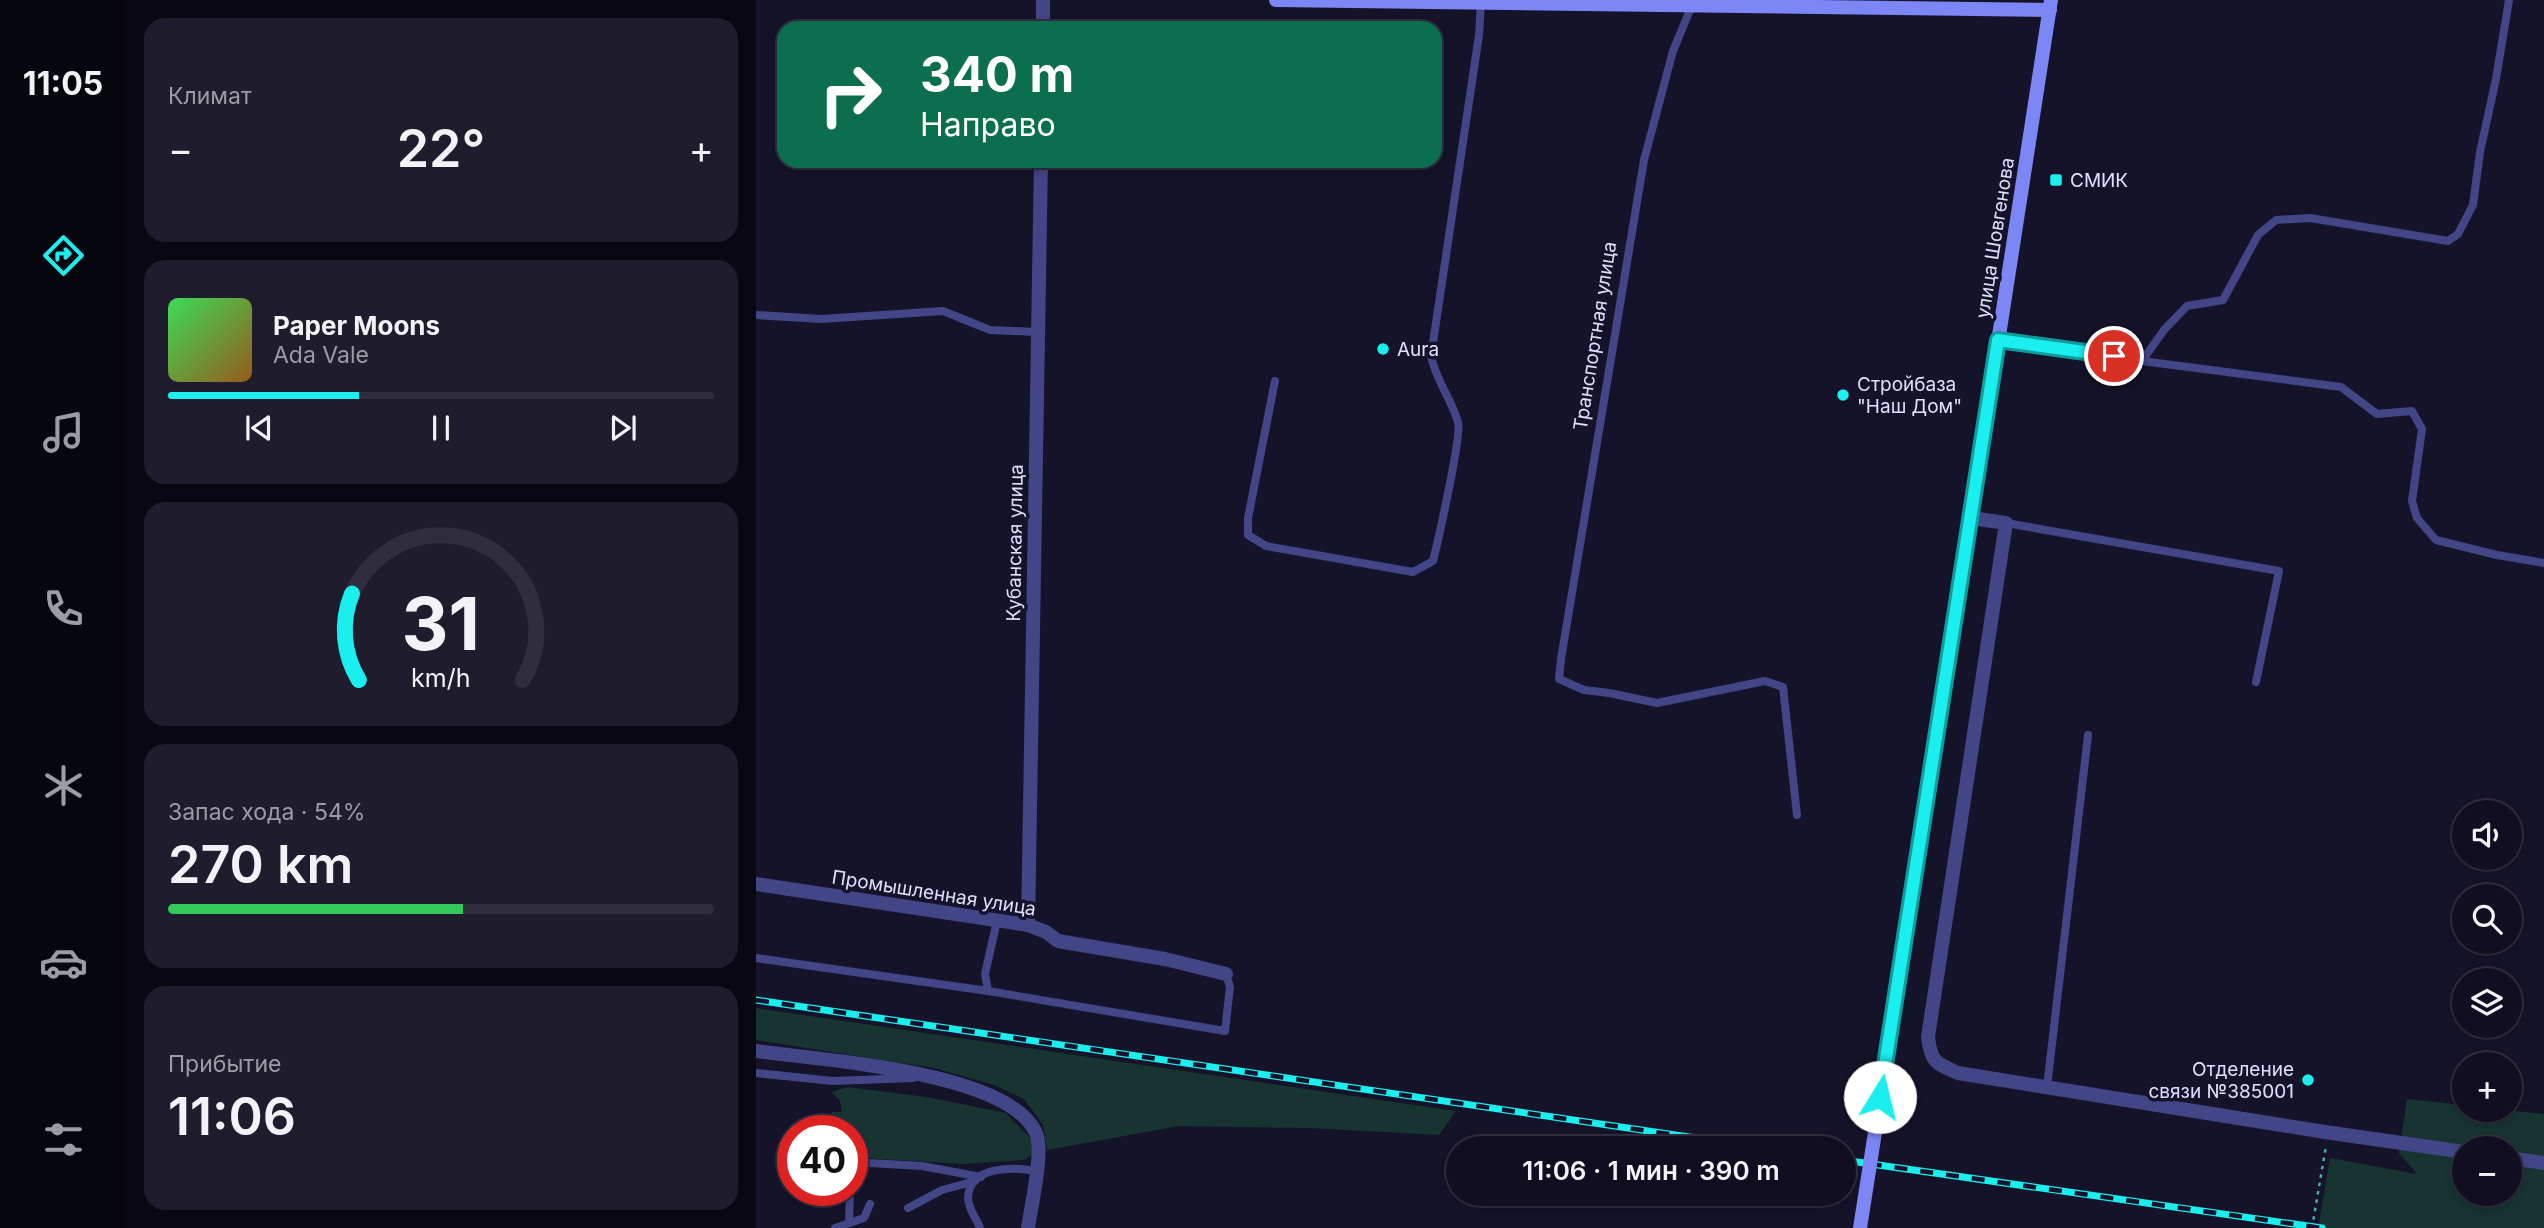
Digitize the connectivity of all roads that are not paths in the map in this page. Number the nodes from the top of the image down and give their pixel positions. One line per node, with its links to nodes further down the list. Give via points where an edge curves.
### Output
1 (1043, 0): 9 (street)
2 (1276, 0): 4 (street)
3 (2510, 0): 14 (lane, via 2473,205 2458,234 2448,241 2310,218 2276,220 2258,235 2223,300 2187,306)
4 (1414, 1): 5 (street)
5 (1464, 1): 6 (street)
6 (1481, 2): 7 (street); 15 (lane, via 1431,356 1434,374 1459,424 1433,561 1413,572 1266,546 1248,535)
7 (1692, 5): 8 (street); 21 (lane, Транспортная улица, via 1673,51 1644,160 1559,679 1584,690 1657,704 1765,681 1783,687)
8 (2051, 5): 13 (street, улица Шовгенова)
9 (1043, 21)
10 (1041, 168): 12 (street, Кубанская улица)
11 (756, 315): 12 (lane, via 821,319 943,311 990,330)
12 (1038, 332): 24 (street, Кубанская улица)
13 (1998, 340): 14 (lane); 16 (street, улица Шовгенова)
14 (2142, 360): 18 (lane, via 2342,387 2377,414 2412,411 2422,429 2412,502 2417,518 2436,540)
15 (1275, 381)
16 (1971, 518): 17 (street); 45 (street, улица Шовгенова, bridge)
17 (2006, 523): 19 (lane, via 2279,571); 31 (street, via 1928,1037 1937,1064 1958,1073)
18 (2544, 563)
19 (2256, 682)
20 (2088, 735): 31 (lane)
21 (1797, 815)
22 (756, 884): 23 (street, Промышленная улица)
23 (997, 921): 24 (street, Промышленная улица); 27 (lane, via 985,974)
24 (1028, 925): 26 (street, Промышленная улица, via 1058,941 1165,958)
25 (756, 958): 27 (lane)
26 (1226, 974): 27 (lane, via 1230,988 1225,1031)
27 (988, 991)
28 (756, 1051): 30 (street)
29 (756, 1073): 30 (lane, via 833,1081)
30 (929, 1076): 36 (street, via 980,1089 1011,1104 1027,1118 1040,1147)
31 (2047, 1087): 32 (street)
32 (2452, 1150)
33 (2522, 1160): 35 (street)
34 (868, 1163): 37 (lane, via 922,1166)
35 (2544, 1163)
36 (1036, 1171): 37 (lane, via 1000,1169); 44 (street)
37 (978, 1179): 40 (lane, via 942,1190); 43 (lane, via 968,1198)
38 (870, 1204): 41 (lane, via 864,1218)
39 (850, 1206): 41 (lane)
40 (908, 1208)
41 (849, 1223): 42 (lane)
42 (835, 1228)
43 (980, 1228)
44 (1028, 1228)
45 (1860, 1228)

